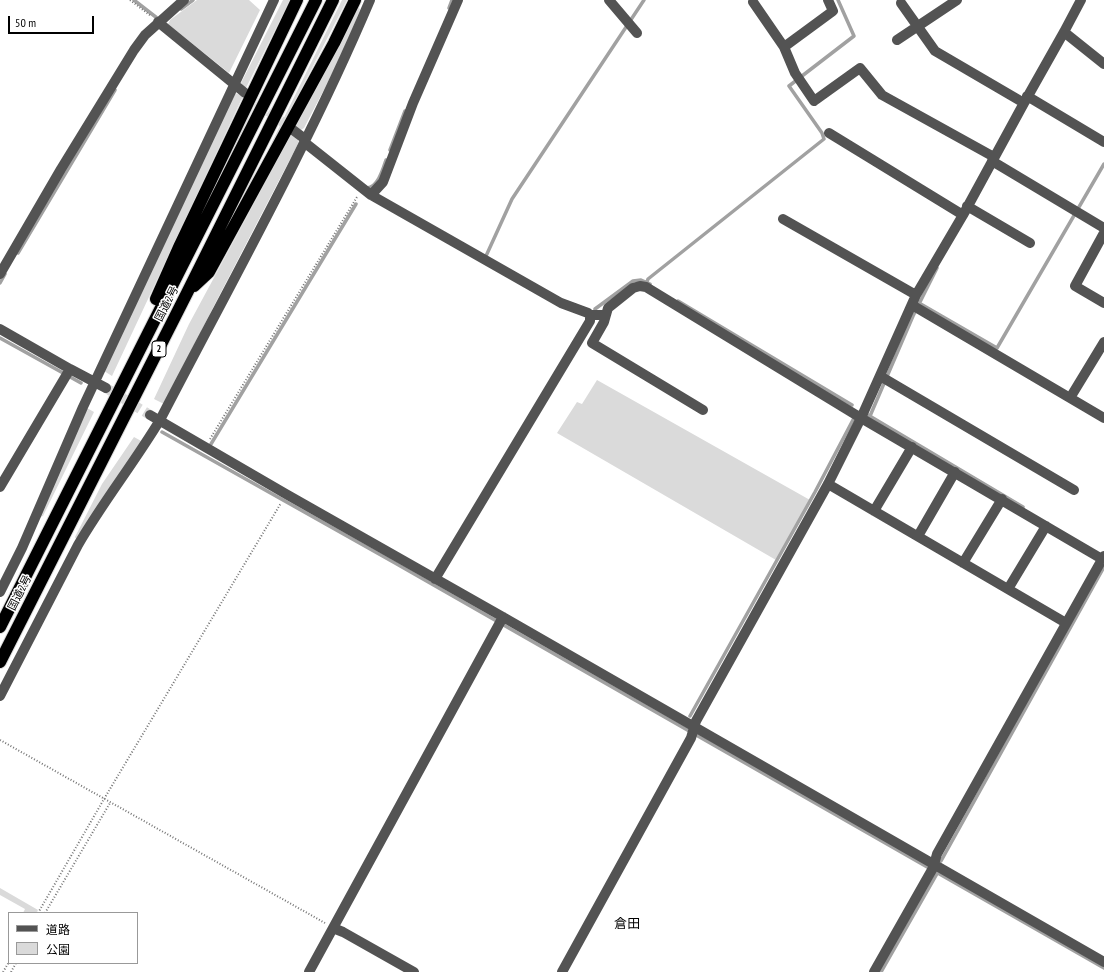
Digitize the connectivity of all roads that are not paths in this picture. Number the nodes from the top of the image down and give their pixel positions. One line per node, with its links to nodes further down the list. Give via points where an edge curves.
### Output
1 (184, 0): 16 (street)
2 (274, 0): 22 (street)
3 (280, 0): 22 (street)
4 (297, 0): 55 (highway, via 180,245)
5 (316, 0): 55 (highway, 国道2号 / 2)
6 (333, 0): 39 (highway, 国道2号 / 2)
7 (355, 0): 39 (highway, via 208,272)
8 (370, 0): 29 (street)
9 (458, 0): 32 (street, via 413,103 383,182)
10 (609, 0): 19 (street)
11 (828, 0): 21 (street, via 834,11)
12 (956, 0): 17 (street)
13 (1081, 0): 18 (street)
14 (753, 2): 21 (street)
15 (901, 3): 17 (street)
16 (158, 22): 24 (street); 38 (street, via 145,35 121,71)
17 (918, 26): 20 (street); 26 (street, via 935,51)
18 (1064, 32): 23 (street); 26 (street)
19 (637, 33)
20 (897, 40)
21 (784, 47): 31 (street, via 798,78 814,101 860,68 882,95)
22 (248, 55): 24 (street)
23 (1104, 64)
24 (234, 84): 25 (street); 47 (street)
25 (245, 93)
26 (1026, 99): 30 (street); 31 (street)
27 (293, 130): 29 (street)
28 (828, 133): 33 (street)
29 (305, 141): 32 (street); 54 (street)
30 (1104, 142)
31 (993, 159): 33 (street); 35 (street)
32 (371, 195): 42 (street, via 561,303)
33 (965, 210): 37 (street); 40 (street)
34 (783, 219): 40 (street)
35 (1104, 228)
36 (1104, 233): 41 (street, via 1075,286)
37 (1030, 243)
38 (0, 274)
39 (187, 293): 73 (highway, 国道2号 / 2)
40 (916, 304): 46 (street); 49 (street)
41 (1104, 304)
42 (597, 315): 50 (street, via 604,322 592,343); 52 (street, via 634,288 646,287); 67 (street, via 590,321)
43 (0, 329): 45 (street)
44 (1104, 342): 49 (street)
45 (68, 373): 47 (street); 59 (street)
46 (884, 378): 52 (street); 60 (street)
47 (94, 382): 48 (street); 69 (street, via 22,548)
48 (106, 388)
49 (1070, 398): 53 (street)
50 (703, 410)
51 (150, 415): 54 (street)
52 (861, 418): 56 (street); 58 (street)
53 (1104, 418)
54 (160, 420): 67 (street); 74 (street, via 78,546)
55 (96, 436): 72 (highway, 国道2号 / 2)
56 (912, 447): 57 (street); 62 (street)
57 (955, 472): 61 (street); 64 (street)
58 (828, 484): 62 (street); 75 (street, via 703,707)
59 (0, 487)
60 (1074, 490)
61 (1002, 499): 63 (street); 66 (street)
62 (874, 511): 64 (street)
63 (1046, 526): 65 (street); 68 (street)
64 (918, 536): 66 (street)
65 (1103, 558): 71 (street)
66 (963, 563): 68 (street)
67 (435, 578): 70 (street)
68 (1008, 589): 71 (street)
69 (0, 592)
70 (501, 621): 75 (street); 77 (street)
71 (1066, 623): 76 (street, via 937,854)
72 (0, 626)
73 (0, 662)
74 (0, 696)
75 (693, 731): 76 (street); 81 (street)
76 (933, 868): 78 (street); 82 (street)
77 (333, 928): 79 (street); 80 (street)
78 (1104, 962)
79 (309, 972)
80 (414, 972)
81 (562, 972)
82 (874, 972)

